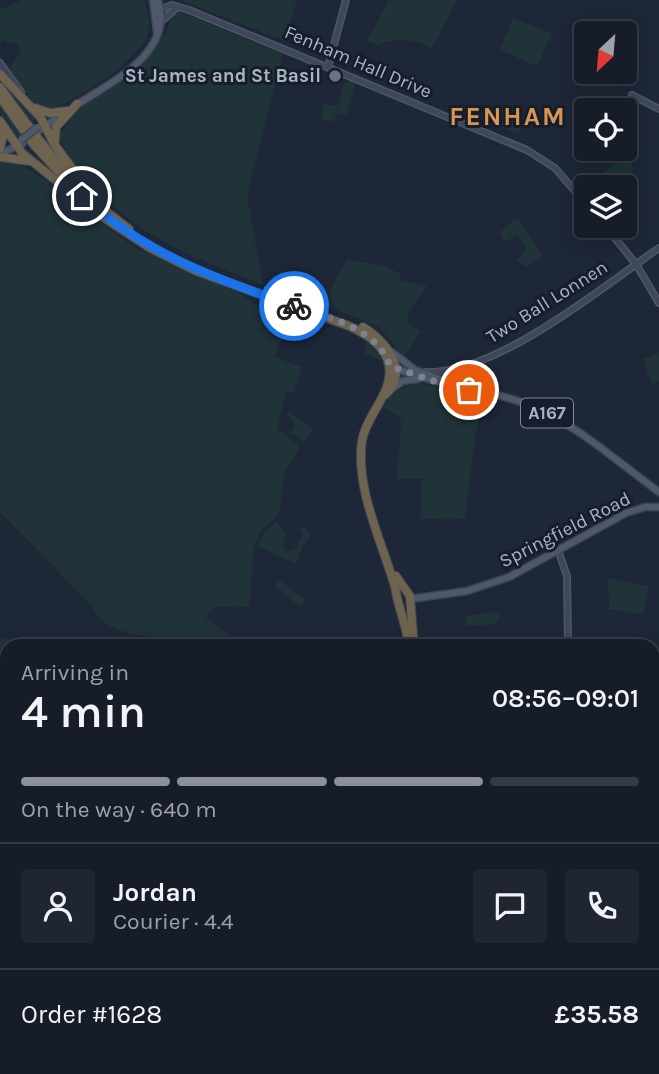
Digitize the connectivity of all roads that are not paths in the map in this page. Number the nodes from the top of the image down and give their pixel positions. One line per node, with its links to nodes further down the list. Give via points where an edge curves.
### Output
1 (346, 0): 6 (street)
2 (158, 5): 3 (street); 4 (main road); 5 (main road)
3 (176, 6): 4 (street); 6 (street, Fenham Hall Drive)
4 (162, 22): 5 (main road)
5 (157, 33): 11 (main road, via 140,60)
6 (328, 67): 21 (street, Fenham Hall Drive, via 537,155)
7 (1, 68): 12 (highway)
8 (0, 87): 22 (highway, A167, via 51,156)
9 (632, 95): 13 (street)
10 (0, 97): 22 (highway, A167, via 46,160)
11 (77, 104): 14 (main road); 18 (highway, via 55,128)
12 (29, 105): 14 (highway, via 50,113); 16 (highway)
13 (659, 109)
14 (67, 111): 16 (main road)
15 (2, 124): 17 (highway); 19 (highway)
16 (42, 127): 17 (main road, bridge); 18 (highway)
17 (19, 144): 19 (main road); 20 (highway)
18 (58, 150): 22 (highway)
19 (1, 152): 20 (highway)
20 (47, 170): 22 (highway)
21 (574, 190)
22 (110, 218): 26 (highway, A167, via 150,248); 29 (highway, A167, via 180,259 358,324)
23 (615, 238): 25 (street)
24 (659, 248): 25 (street, Two Ball Lonnen)
25 (636, 264): 28 (street); 32 (street, Two Ball Lonnen, via 535,332)
26 (231, 284): 27 (highway); 30 (highway, A167, via 362,332 381,348)
27 (251, 297)
28 (659, 303)
29 (379, 338): 30 (highway); 31 (main road, A167)
30 (393, 367): 31 (main road); 33 (main road, A167); 34 (highway); 35 (highway)
31 (415, 370): 32 (main road, A167)
32 (439, 377): 33 (main road, A167); 36 (main road, A167, via 462,388 538,408 616,457)
33 (424, 379): 34 (main road, via 403,381)
34 (392, 388): 35 (highway)
35 (382, 395): 39 (highway, via 367,424 361,450 369,500)
36 (659, 495)
37 (657, 506): 38 (main road, Springfield Road, via 626,513)
38 (558, 550): 40 (main road, Springfield Road, via 480,587); 43 (street, via 567,576)
39 (386, 555): 40 (highway); 40 (highway, via 396,596)
40 (407, 600): 41 (highway); 42 (highway)
41 (409, 639)
42 (413, 639)
43 (568, 639)

